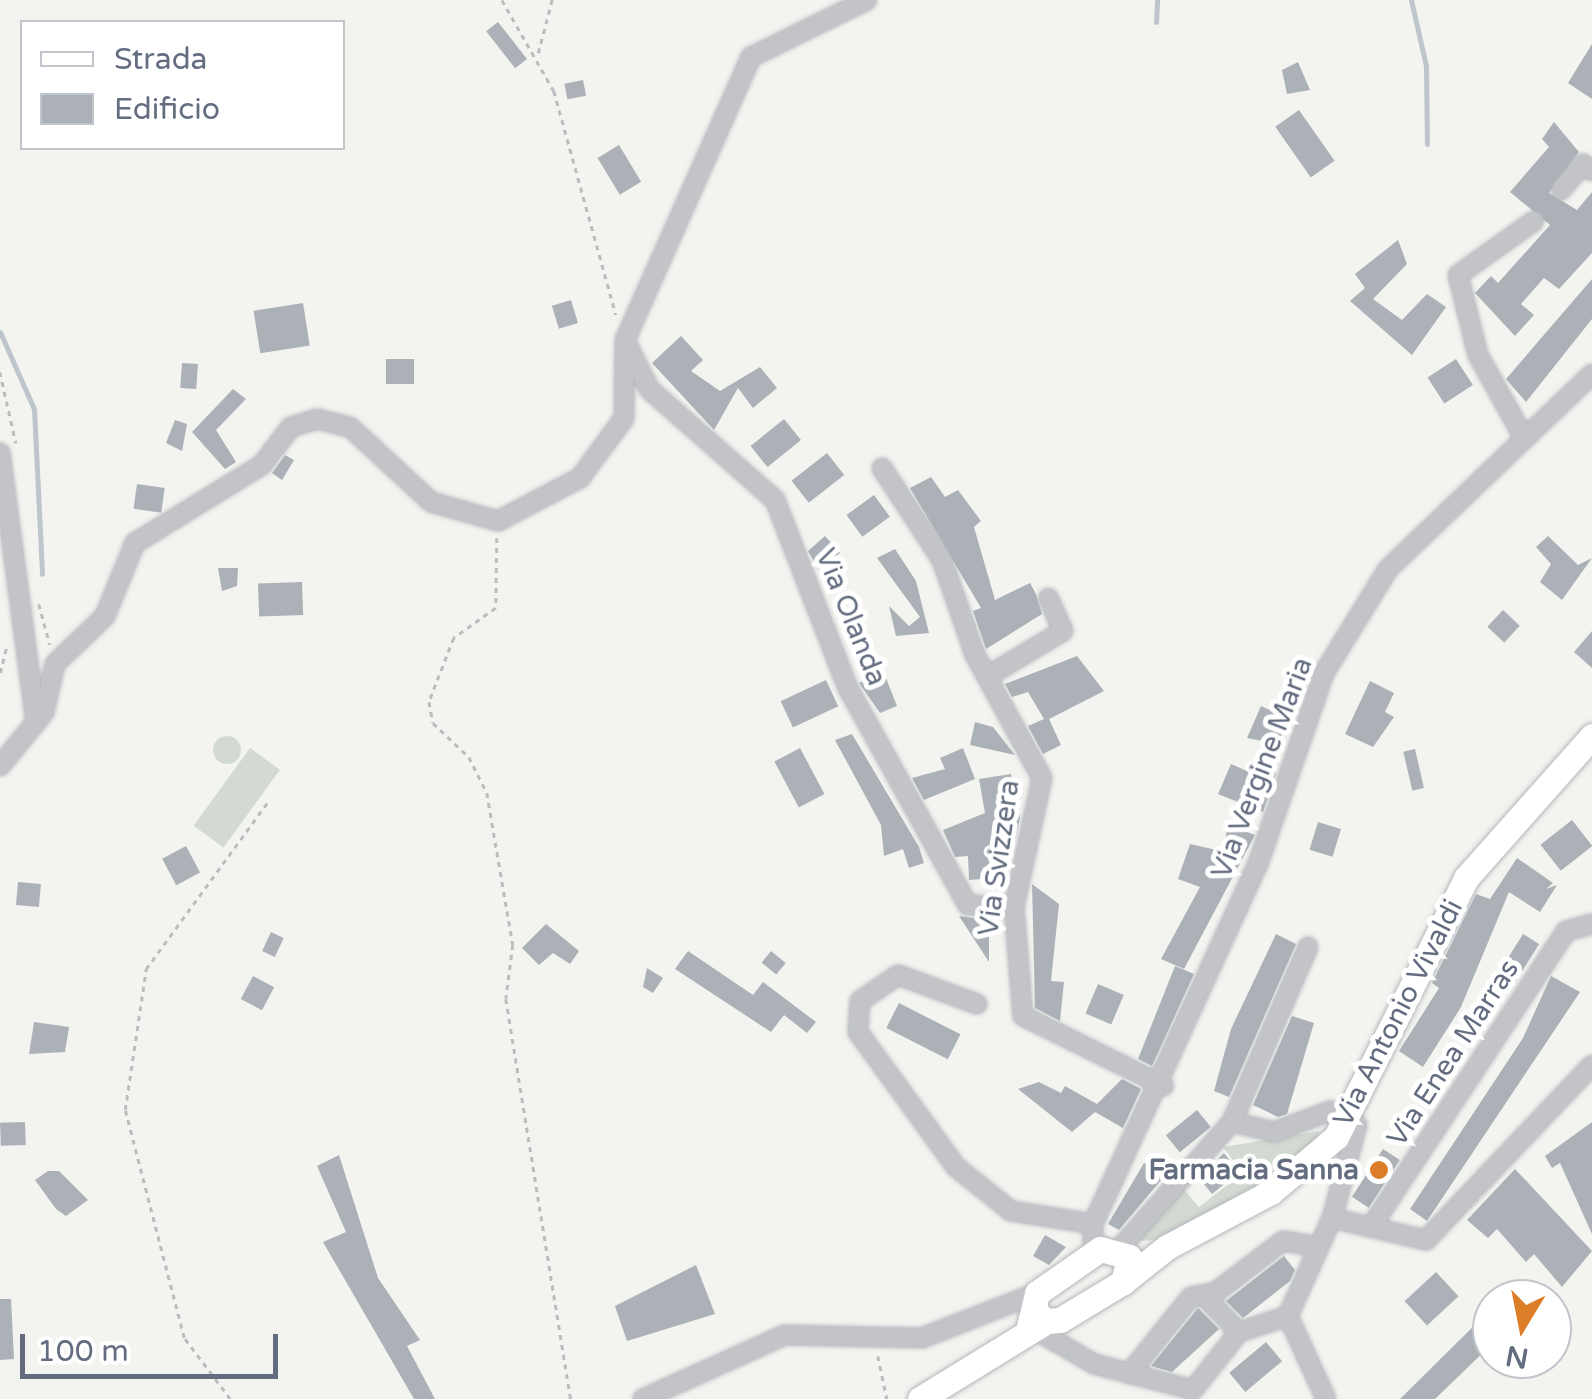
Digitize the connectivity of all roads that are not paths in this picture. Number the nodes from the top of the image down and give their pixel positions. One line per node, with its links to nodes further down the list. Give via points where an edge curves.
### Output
1 (867, 0): 5 (street, via 751,57)
2 (1592, 170): 3 (street, via 1582,164)
3 (1561, 190)
4 (1534, 221): 7 (street, via 1458,274 1478,355)
5 (625, 340): 12 (street, via 624,418 580,478 498,521 431,502 350,427 304,423 280,433 262,465 135,543 105,616 54,664); 15 (street, Via Olanda, via 649,389 775,500 848,688 968,905)
6 (1592, 374): 7 (street, Via Vergine Maria)
7 (1523, 436): 20 (street, Via Vergine Maria, via 1388,569 1324,673 1259,861)
8 (0, 453): 12 (street)
9 (882, 468): 11 (street, Via Svizzera, via 942,560)
10 (1048, 598): 11 (street, via 1063,630)
11 (988, 676): 15 (street, Via Svizzera, via 1042,778)
12 (36, 722): 14 (street)
13 (1592, 736): 21 (main road, Via Antonio Vivaldi, via 1466,878)
14 (0, 766)
15 (1014, 907): 20 (street, Via Svizzera, via 1023,1016)
16 (1592, 924): 25 (street, Via Enea Marras, via 1566,931)
17 (1308, 947): 22 (street)
18 (978, 1004): 24 (street, via 898,976 860,1001 858,1032 956,1167 1012,1211)
19 (1592, 1065): 25 (street, via 1426,1240)
20 (1164, 1086): 24 (street, Via Vergine Maria)
21 (1346, 1117): 22 (street, via 1330,1111 1274,1132); 23 (street, via 1359,1137); 26 (main road, Via Antonio Vivaldi, via 1336,1137 1272,1192)
22 (1232, 1122): 28 (street)
23 (1332, 1218): 25 (street); 27 (street)
24 (1094, 1224): 29 (street, Via Vergine Maria)
25 (1371, 1227)
26 (1167, 1246): 28 (main road, Via Antonio Vivaldi); 30 (main road, Via Antonio Vivaldi)
27 (1319, 1247): 31 (street, via 1283,1241); 33 (street)
28 (1122, 1249): 29 (main road, Via Antonio Vivaldi); 30 (main road, via 1131,1265)
29 (1093, 1254): 32 (main road)
30 (1123, 1282): 32 (main road, Via Antonio Vivaldi)
31 (1203, 1295): 34 (street); 36 (street, via 1191,1297)
32 (1045, 1313): 35 (street); 35 (street); 37 (street, via 922,1338 785,1335); 38 (main road)
33 (1288, 1316): 34 (street); 39 (street)
34 (1239, 1332): 36 (street, via 1193,1390)
35 (1071, 1347): 36 (street)
36 (1129, 1374)
37 (643, 1399)
38 (920, 1399)
39 (1326, 1399)

